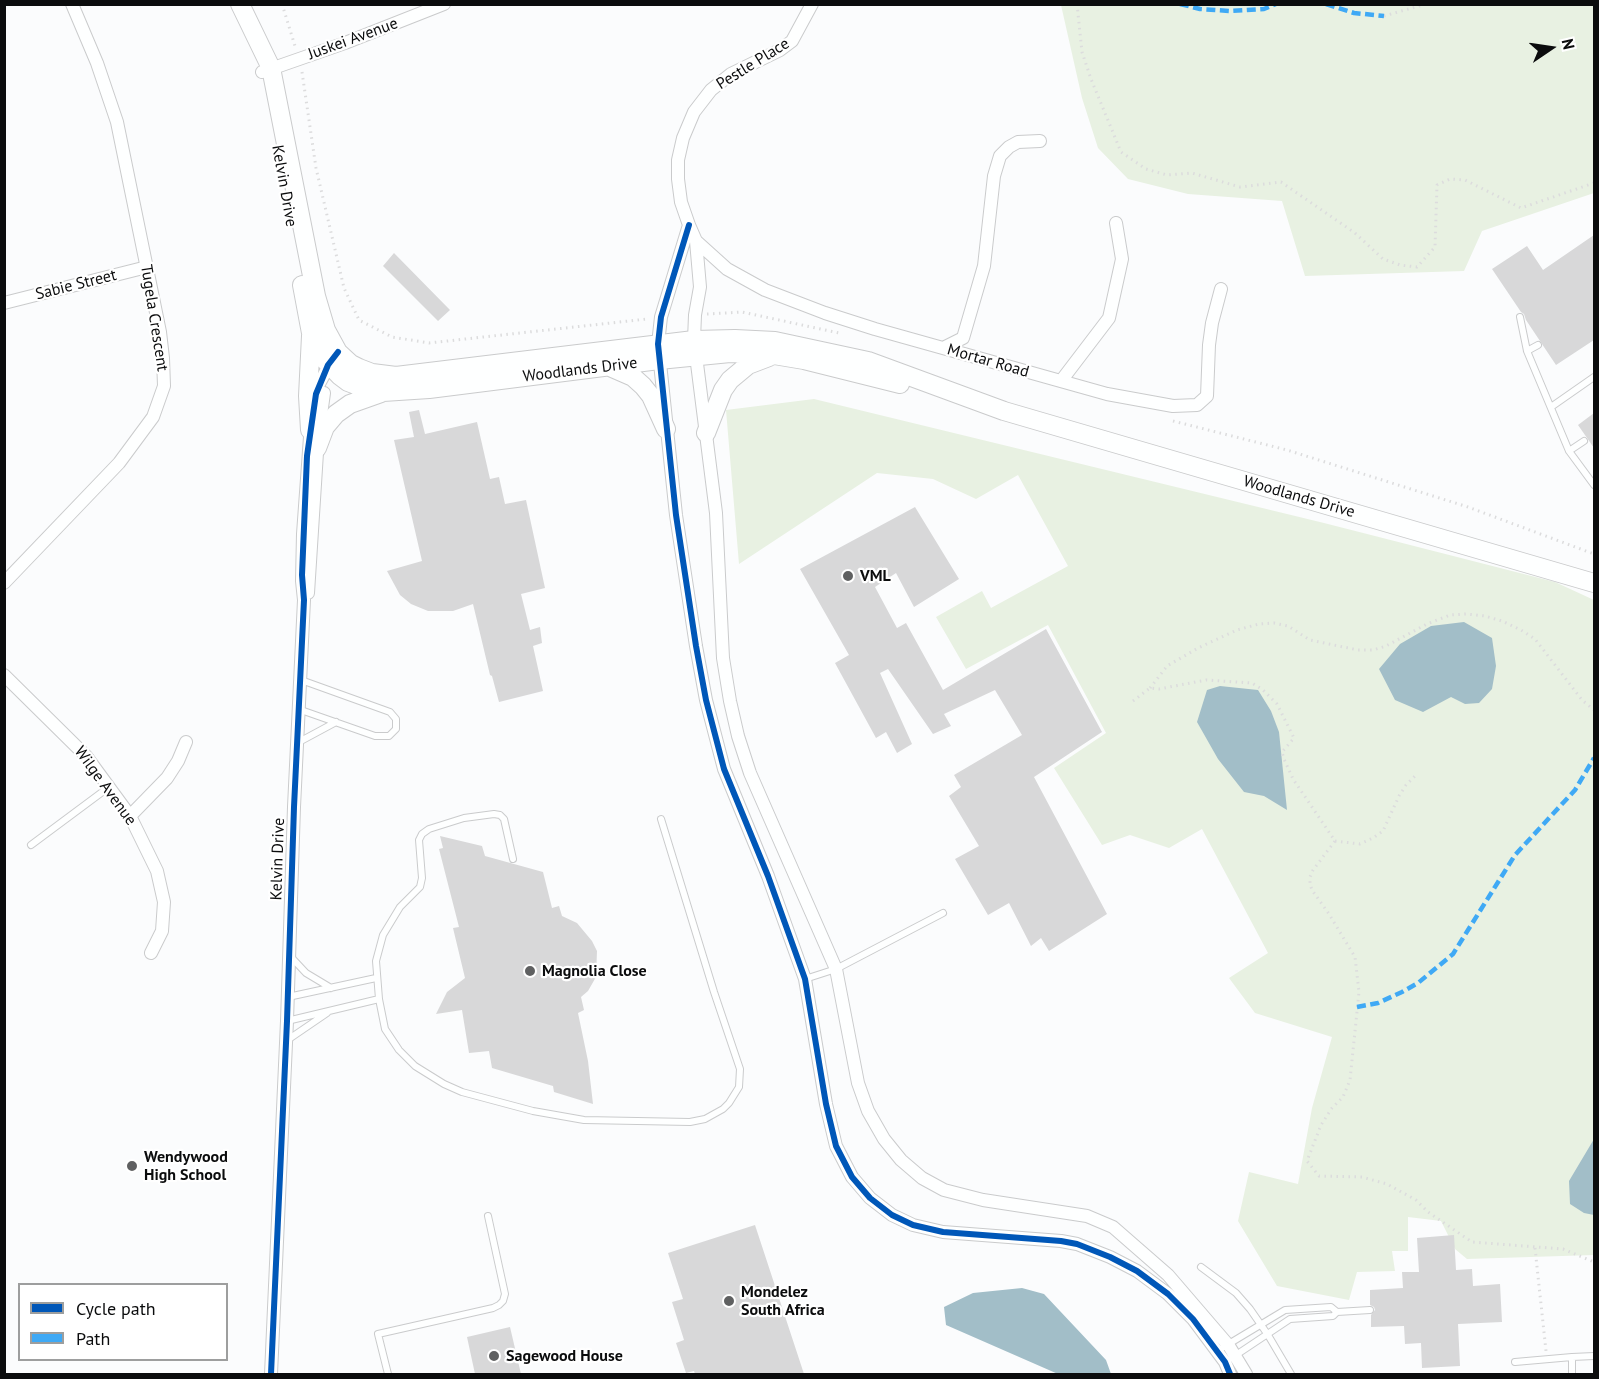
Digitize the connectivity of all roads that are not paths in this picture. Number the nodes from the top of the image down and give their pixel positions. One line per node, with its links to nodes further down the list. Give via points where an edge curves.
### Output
1 (72, 4): 10 (street, Tugela Crescent, via 117,122)
2 (444, 4): 5 (street, Juskei Avenue)
3 (812, 4): 8 (street, Pestle Place, via 792,41 731,74 711,90 694,112 678,160 679,190)
4 (240, 5): 5 (main road, Kelvin Drive)
5 (266, 70): 14 (main road, Kelvin Drive); 21 (main road, Kelvin Drive, via 316,296)
6 (1040, 141): 17 (street, via 1018,142 1000,156 994,176 984,266 963,338)
7 (1116, 223): 24 (street, via 1122,259 1109,318)
8 (689, 225): 9 (street, Mortar Road); 19 (street, via 661,318)
9 (696, 241): 16 (street, via 700,287); 17 (street, Mortar Road, via 727,269 765,290 825,313)
10 (147, 267): 12 (street, Sabie Street); 35 (street, Tugela Crescent, via 163,358 164,386 153,417 119,463)
11 (1221, 289): 24 (street, Mortar Road, via 1209,345 1208,393 1197,405 1173,406)
12 (4, 303)
13 (1520, 317): 18 (lane)
14 (311, 333): 21 (main road, Kelvin Drive, via 319,352); 29 (main road)
15 (1538, 345): 18 (lane)
16 (694, 348): 19 (main road, Woodlands Drive); 20 (main road, Woodlands Drive); 27 (main road, Woodlands Drive, via 735,339 775,341 868,361); 30 (street)
17 (943, 348): 24 (street, Mortar Road)
18 (1527, 351): 26 (lane)
19 (659, 352): 21 (main road, Woodlands Drive, via 396,376); 22 (main road, Woodlands Drive); 28 (street)
20 (774, 355): 27 (main road, Woodlands Drive); 30 (main road, via 748,365 730,380)
21 (335, 361): 25 (main road, Woodlands Drive, via 357,386); 29 (street, Kelvin Drive, via 316,393); 32 (street, Kelvin Drive, via 322,402)
22 (608, 366): 25 (main road, Woodlands Drive); 28 (main road, via 643,386)
23 (1594, 377): 26 (lane)
24 (1061, 381)
25 (383, 392): 32 (main road, via 342,409 325,427)
26 (1551, 407): 33 (lane)
27 (1004, 411): 36 (main road, Woodlands Drive)
28 (666, 429): 54 (street, via 706,700 724,769)
29 (310, 430): 37 (street, Kelvin Drive)
30 (706, 433): 52 (street, via 716,513 723,658 738,736 750,773)
31 (1584, 441): 33 (lane)
32 (317, 448): 37 (street, Kelvin Drive, via 310,582)
33 (1569, 451): 34 (lane)
34 (1594, 485)
35 (4, 583)
36 (1594, 584)
37 (304, 600): 39 (street, Kelvin Drive)
38 (4, 675): 44 (street, Wilge Avenue, via 86,756)
39 (300, 680): 40 (street, Kelvin Drive); 41 (lane, via 390,712 396,719 394,733 380,737)
40 (298, 709): 41 (lane); 43 (street, Kelvin Drive)
41 (336, 722): 43 (lane)
42 (186, 742): 45 (street, via 167,778)
43 (297, 743): 51 (street, Kelvin Drive)
44 (109, 787): 45 (street, Wilge Avenue); 47 (lane)
45 (130, 816): 50 (street, Wilge Avenue, via 157,871 164,902 162,931)
46 (661, 819): 57 (lane, via 740,1069 739,1087 723,1109 690,1122 584,1120 462,1092 414,1066 399,1050 386,1029)
47 (31, 845)
48 (513, 859): 53 (lane, via 500,815 464,818 422,834 420,887 400,907 383,934)
49 (944, 913): 52 (lane)
50 (151, 953)
51 (289, 954): 55 (lane, via 306,974); 56 (street, Kelvin Drive)
52 (836, 969): 54 (lane); 69 (street, via 858,1083 868,1112 902,1160 922,1178 944,1190 1087,1216 1113,1227 1168,1275)
53 (376, 978): 55 (lane); 57 (lane)
54 (805, 979): 69 (street, via 836,1146 852,1177 870,1198 892,1215 933,1230 1061,1241 1110,1257 1168,1294)
55 (331, 988): 56 (lane)
56 (287, 997): 59 (street, Kelvin Drive)
57 (378, 999): 58 (lane)
58 (328, 1012): 59 (lane); 60 (lane)
59 (287, 1021): 60 (street, Kelvin Drive)
60 (285, 1042): 73 (street, Kelvin Drive)
61 (488, 1216): 74 (lane, via 506,1294 503,1301 493,1308 378,1334)
62 (1201, 1267): 67 (lane, via 1236,1293)
63 (1312, 1308): 65 (lane, via 1331,1307); 66 (lane); 67 (lane, via 1285,1310)
64 (1370, 1310): 65 (lane)
65 (1337, 1312): 66 (lane, via 1333,1316)
66 (1312, 1317): 68 (lane, via 1290,1319)
67 (1262, 1324): 68 (lane); 69 (lane)
68 (1268, 1335): 69 (lane); 77 (lane)
69 (1227, 1354): 75 (street); 76 (street)
70 (1594, 1356): 71 (lane)
71 (1572, 1357): 72 (lane); 78 (lane)
72 (1515, 1362)
73 (271, 1374)
74 (388, 1374)
75 (1230, 1374)
76 (1246, 1374)
77 (1291, 1374)
78 (1572, 1374)

